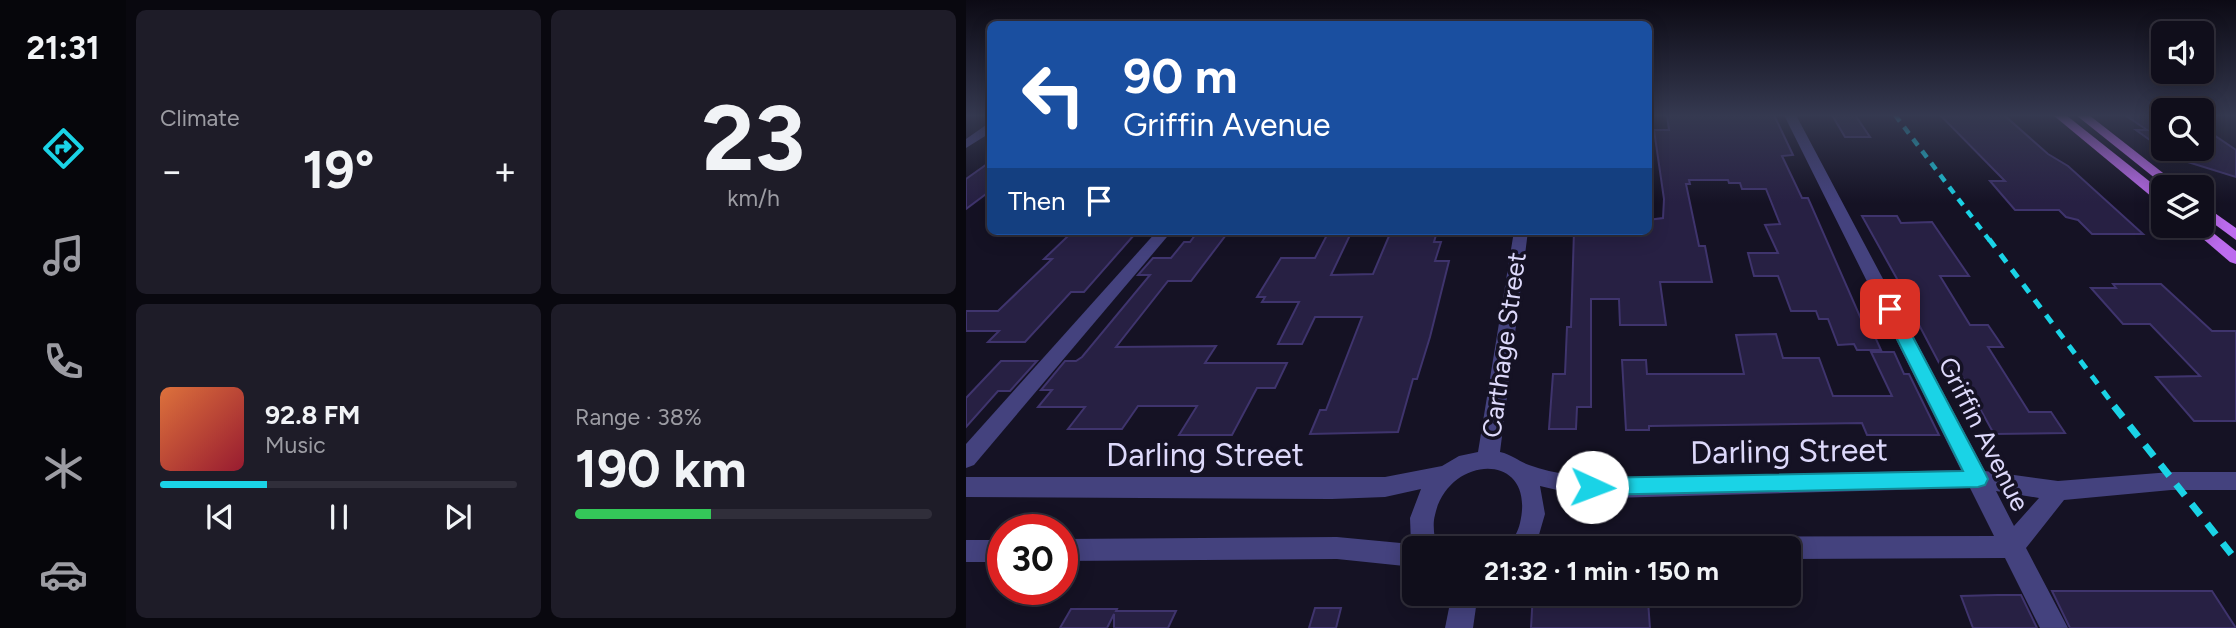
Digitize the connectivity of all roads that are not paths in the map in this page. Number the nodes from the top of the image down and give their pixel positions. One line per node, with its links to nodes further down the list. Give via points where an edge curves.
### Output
1 (1805, 144): 16 (street, Griffin Avenue)
2 (2095, 144): 5 (main road)
3 (2119, 144): 4 (main road)
4 (2159, 175)
5 (2151, 189)
6 (2214, 218): 9 (main road)
7 (1162, 235): 12 (street)
8 (1520, 235): 13 (street, Carthage Street)
9 (2236, 235)
10 (2210, 238): 11 (main road)
11 (2236, 259)
12 (966, 459)
13 (1488, 459): 14 (street, Darling Street); 15 (street, Darling Street, via 1465,463)
14 (1522, 473): 16 (street, Darling Street, via 1611,488); 21 (street, via 1530,485 1534,513)
15 (1443, 475): 18 (street, Darling Street, via 1385,487 1332,489); 20 (street, via 1427,500)
16 (1978, 479): 19 (street, Darling Street); 23 (street, Griffin Avenue)
17 (2236, 481): 19 (street, Darling Street, via 2171,481)
18 (966, 487)
19 (2058, 491): 23 (street)
20 (1424, 536)
21 (1527, 536)
22 (1801, 547): 23 (street)
23 (2012, 547): 30 (street, Griffin Avenue)
24 (1078, 550): 27 (street, via 1337,548)
25 (966, 551): 26 (street)
26 (987, 551)
27 (1402, 555)
28 (1463, 606): 29 (street)
29 (1459, 628)
30 (2054, 628)

